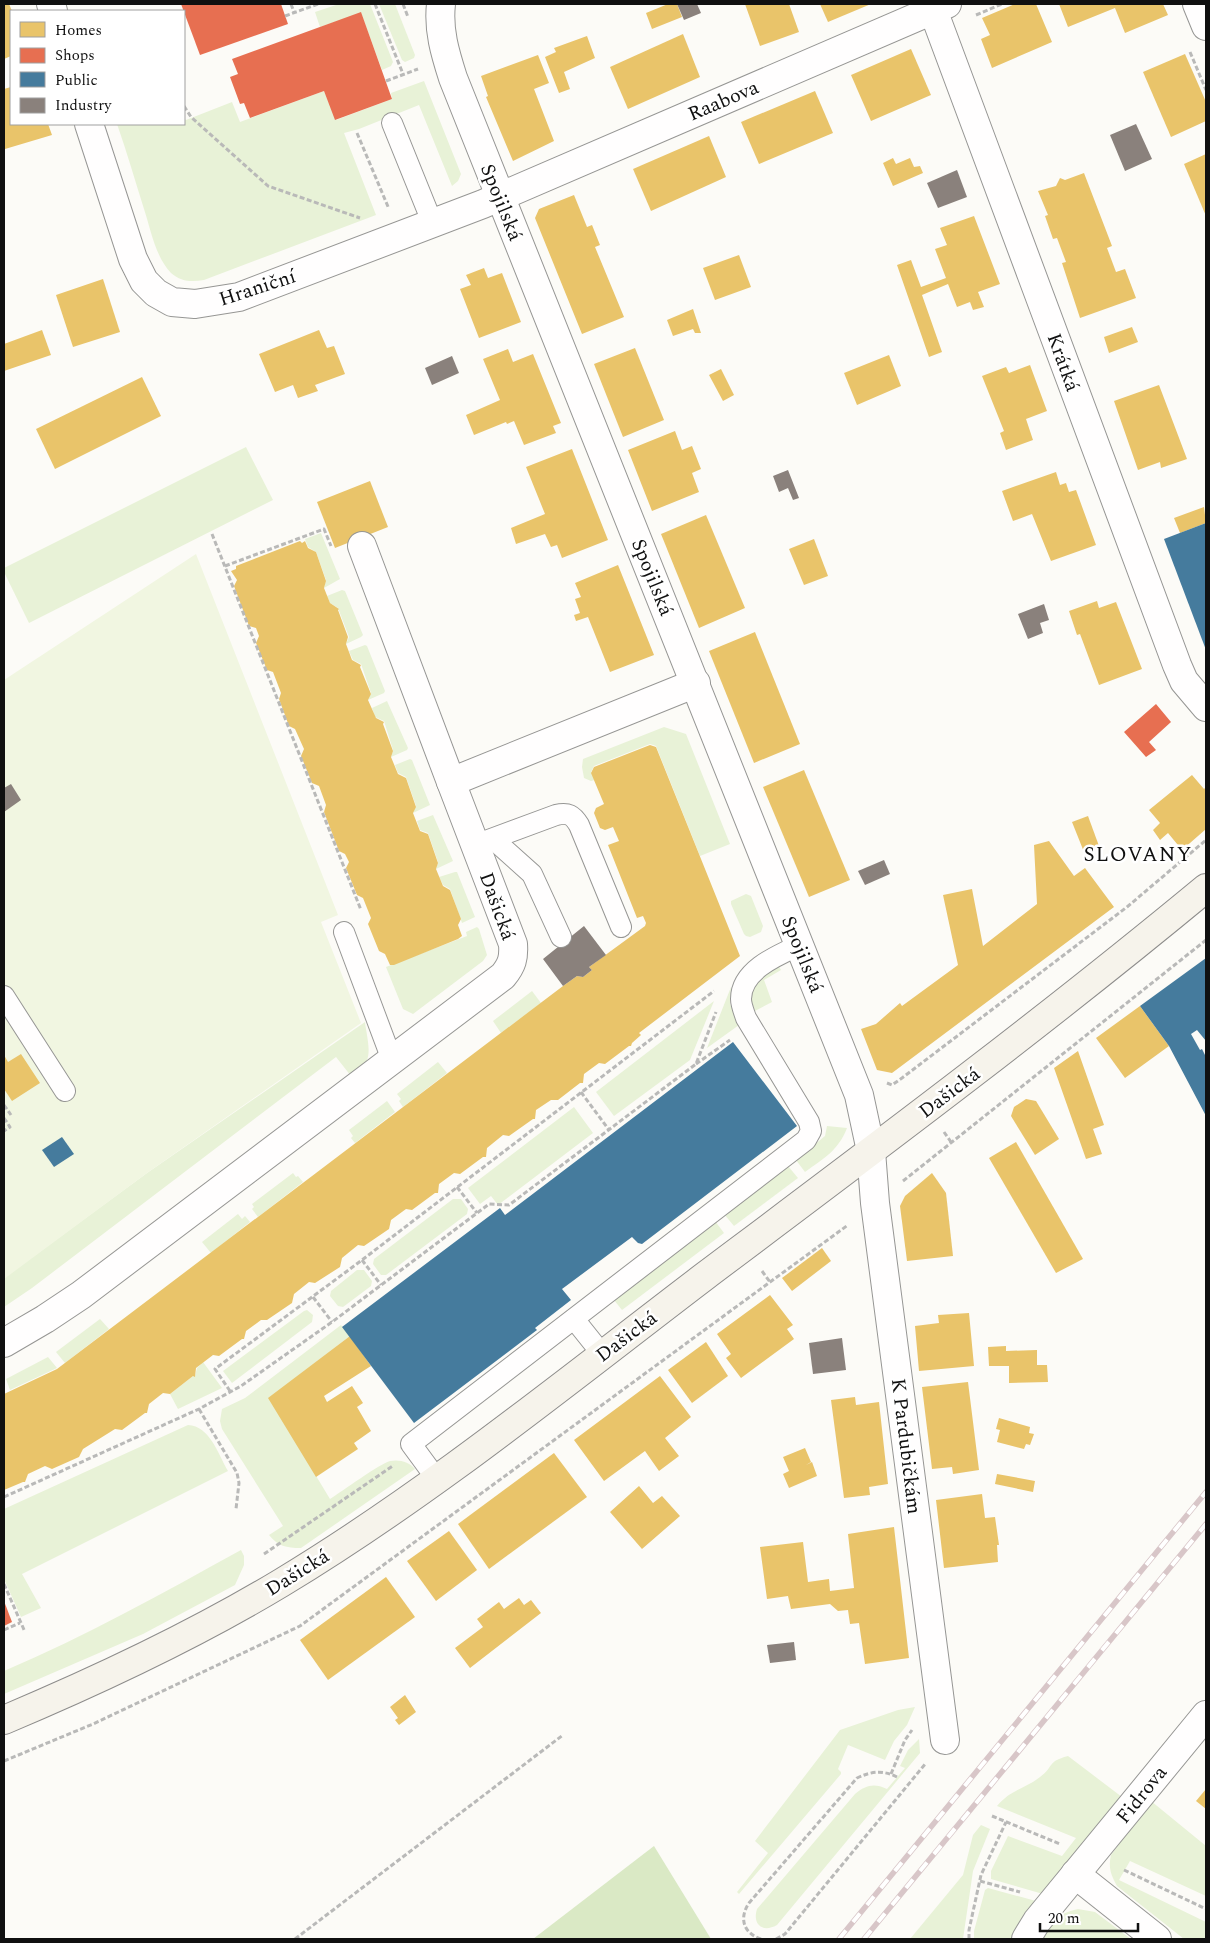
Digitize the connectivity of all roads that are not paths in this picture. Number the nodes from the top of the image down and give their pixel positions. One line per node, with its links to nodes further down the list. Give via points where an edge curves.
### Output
1 (423, 4): 6 (street)
2 (441, 4): 6 (street, Spojilská, via 441,39)
3 (1197, 4): 5 (street)
4 (949, 11): 9 (street, Raabova); 13 (street, Krátká, via 1177,666)
5 (1206, 26)
6 (453, 78): 9 (street, Spojilská)
7 (392, 123): 10 (lane)
8 (89, 125): 10 (street, Hraniční, via 144,281 172,302 195,304 239,297)
9 (500, 196): 10 (street, Hraniční); 12 (street, Spojilská)
10 (432, 222)
11 (362, 546): 14 (street, Dašická)
12 (696, 683): 14 (street); 20 (street, Spojilská)
13 (1206, 707)
14 (451, 782): 15 (street, Dašická)
15 (484, 842): 17 (lane, via 556,815 569,814 579,825); 19 (lane, via 532,874); 22 (street, Dašická, via 513,944 511,966 492,985)
16 (1206, 888): 24 (main road, Dašická)
17 (621, 927)
18 (344, 932): 22 (lane)
19 (561, 938)
20 (800, 945): 24 (street, Spojilská, via 859,1095); 25 (lane, via 751,974 743,986 741,1000 750,1025 809,1122 811,1131 806,1140)
21 (4, 996): 23 (lane)
22 (392, 1060): 26 (street, Dašická, via 81,1295)
23 (65, 1091)
24 (871, 1151): 27 (main road, Dašická); 31 (street, K Pardubičkám, via 875,1203)
25 (574, 1319): 27 (lane); 28 (lane, via 411,1444)
26 (4, 1343)
27 (602, 1354): 28 (main road, Dašická)
28 (436, 1478): 30 (main road, Dašická, via 343,1544 223,1617 125,1666)
29 (1206, 1715): 32 (street, Fidrova)
30 (4, 1720)
31 (946, 1740)
32 (1075, 1874): 33 (street, Fidrova); 34 (street)
33 (1026, 1939)
34 (1157, 1939)

